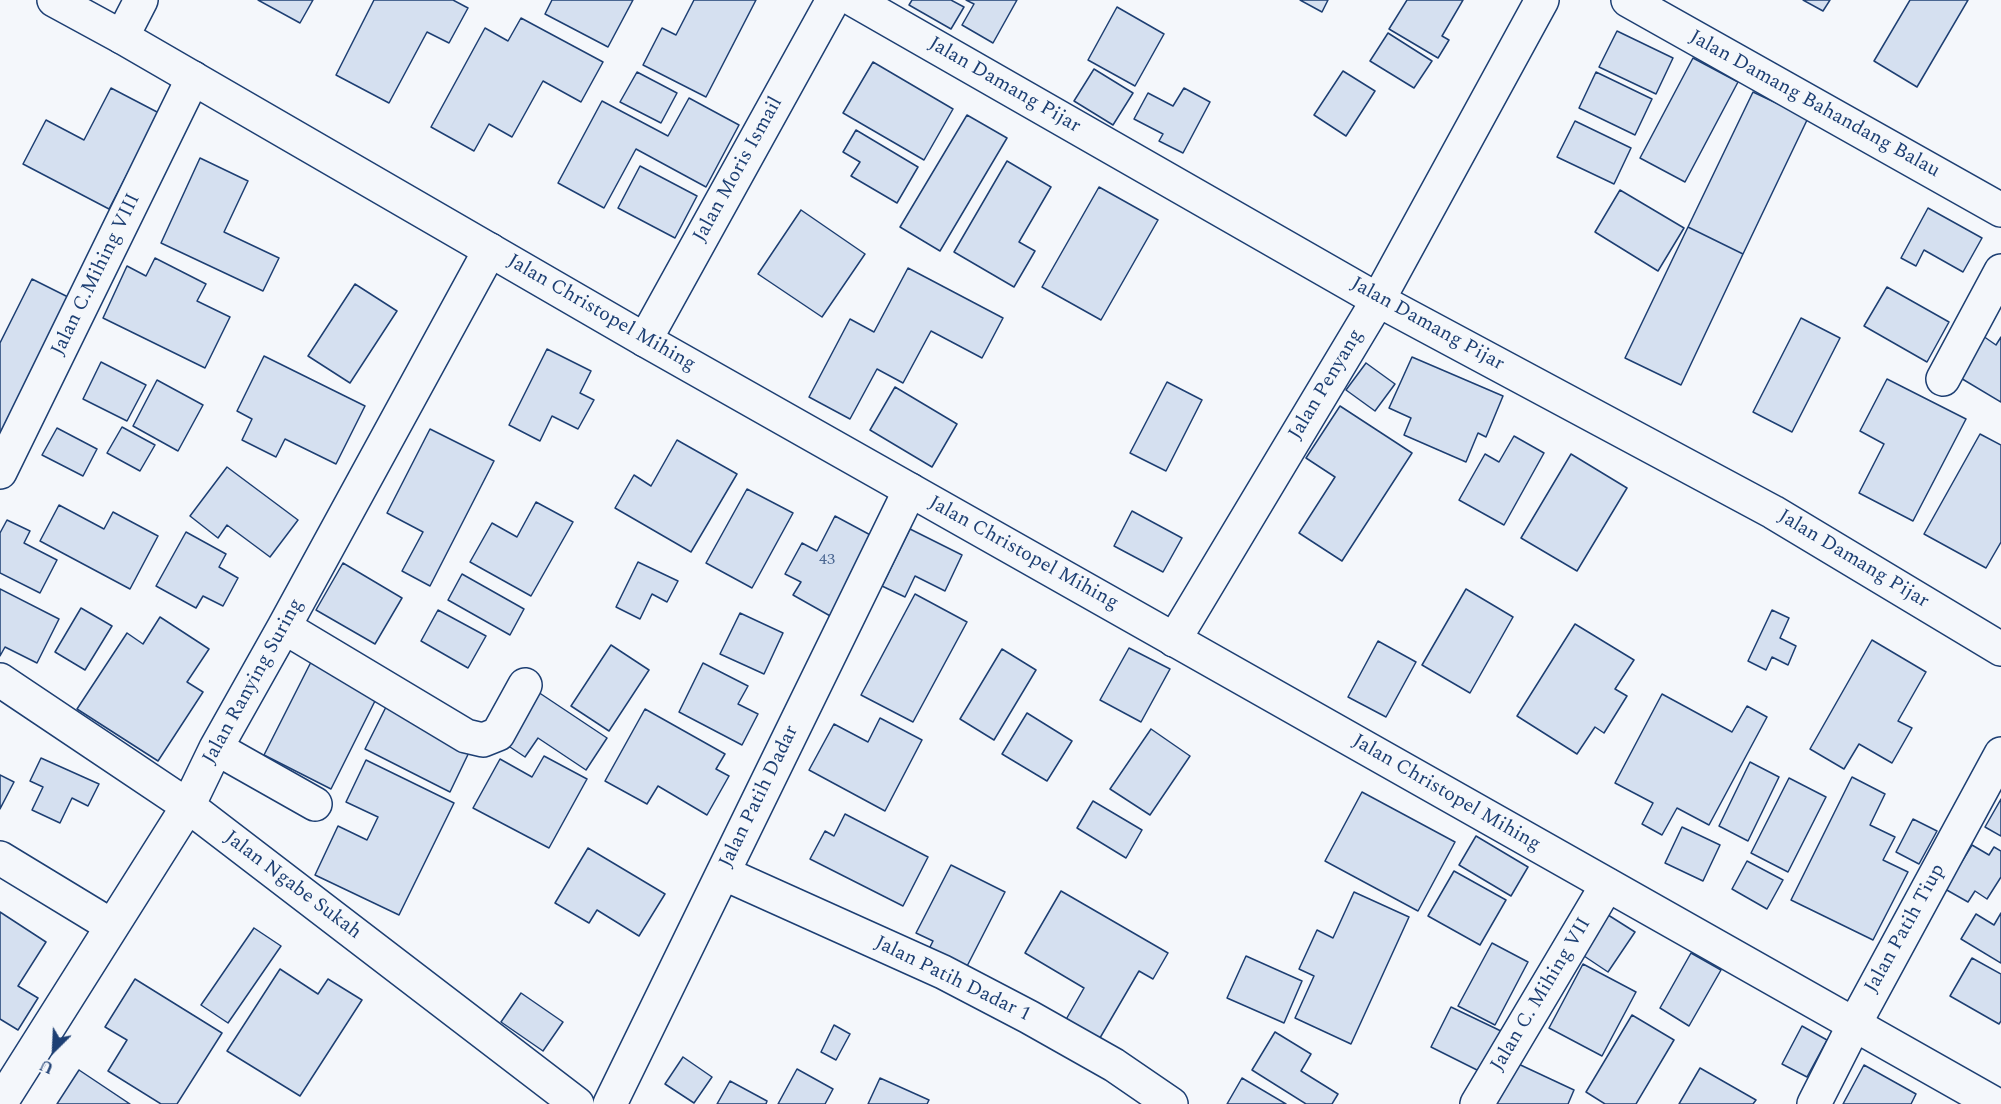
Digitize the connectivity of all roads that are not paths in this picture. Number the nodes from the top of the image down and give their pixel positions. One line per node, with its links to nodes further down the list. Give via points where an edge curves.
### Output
1 (54, 0): 7 (street, Jalan Christopel Mihing)
2 (141, 0): 7 (street)
3 (833, 0): 13 (street, Jalan Moris Ismail)
4 (854, 0): 12 (street, Jalan Damang Pijar)
5 (1542, 0): 12 (street, Jalan Penyang)
6 (1628, 0): 9 (street, Jalan Damang Bahandang Balau)
7 (122, 37): 8 (street, Jalan Christopel Mihing)
8 (193, 78): 10 (street, Jalan Christopel Mihing); 15 (street, Jalan C.Mihing VIII)
9 (2001, 210)
10 (490, 250): 13 (street, Jalan Christopel Mihing); 17 (street, Jalan Ranying Suring)
11 (2001, 271): 14 (street)
12 (1378, 300): 18 (street, Jalan Penyang); 19 (street, Jalan Damang Pijar, via 1773,512)
13 (645, 340): 16 (street, Jalan Christopel Mihing)
14 (1943, 379)
15 (0, 472)
16 (910, 490): 18 (street, Jalan Christopel Mihing); 27 (street, Jalan Patih Dadar)
17 (284, 627): 21 (street, via 466,736 483,740 498,734); 22 (street, Jalan Ranying Suring)
18 (1174, 640): 28 (street, Jalan Christopel Mihing)
19 (2001, 649)
20 (0, 680): 25 (street, Jalan Ngabe Sukah)
21 (525, 685)
22 (216, 748): 24 (street); 25 (street, Jalan Ranying Suring)
23 (2001, 754): 30 (street, Jalan Patih Tiup)
24 (315, 804)
25 (188, 806): 29 (street, Jalan Ranying Suring); 32 (street, Jalan Ngabe Sukah)
26 (0, 858): 29 (street)
27 (723, 873): 33 (street, Jalan Patih Dadar); 34 (street, Jalan Patih Dadar 1, via 943,972 1114,1065)
28 (1607, 885): 30 (street, Jalan Christopel Mihing); 35 (street, Jalan C. Mihing VII)
29 (112, 926): 31 (street, Jalan Ranying Suring)
30 (1854, 1025): 36 (street, Jalan Patih Tiup); 37 (street, Jalan Christopel Mihing)
31 (0, 1104)
32 (577, 1104)
33 (610, 1104)
34 (1171, 1104)
35 (1477, 1104)
36 (1814, 1104)
37 (1995, 1104)

